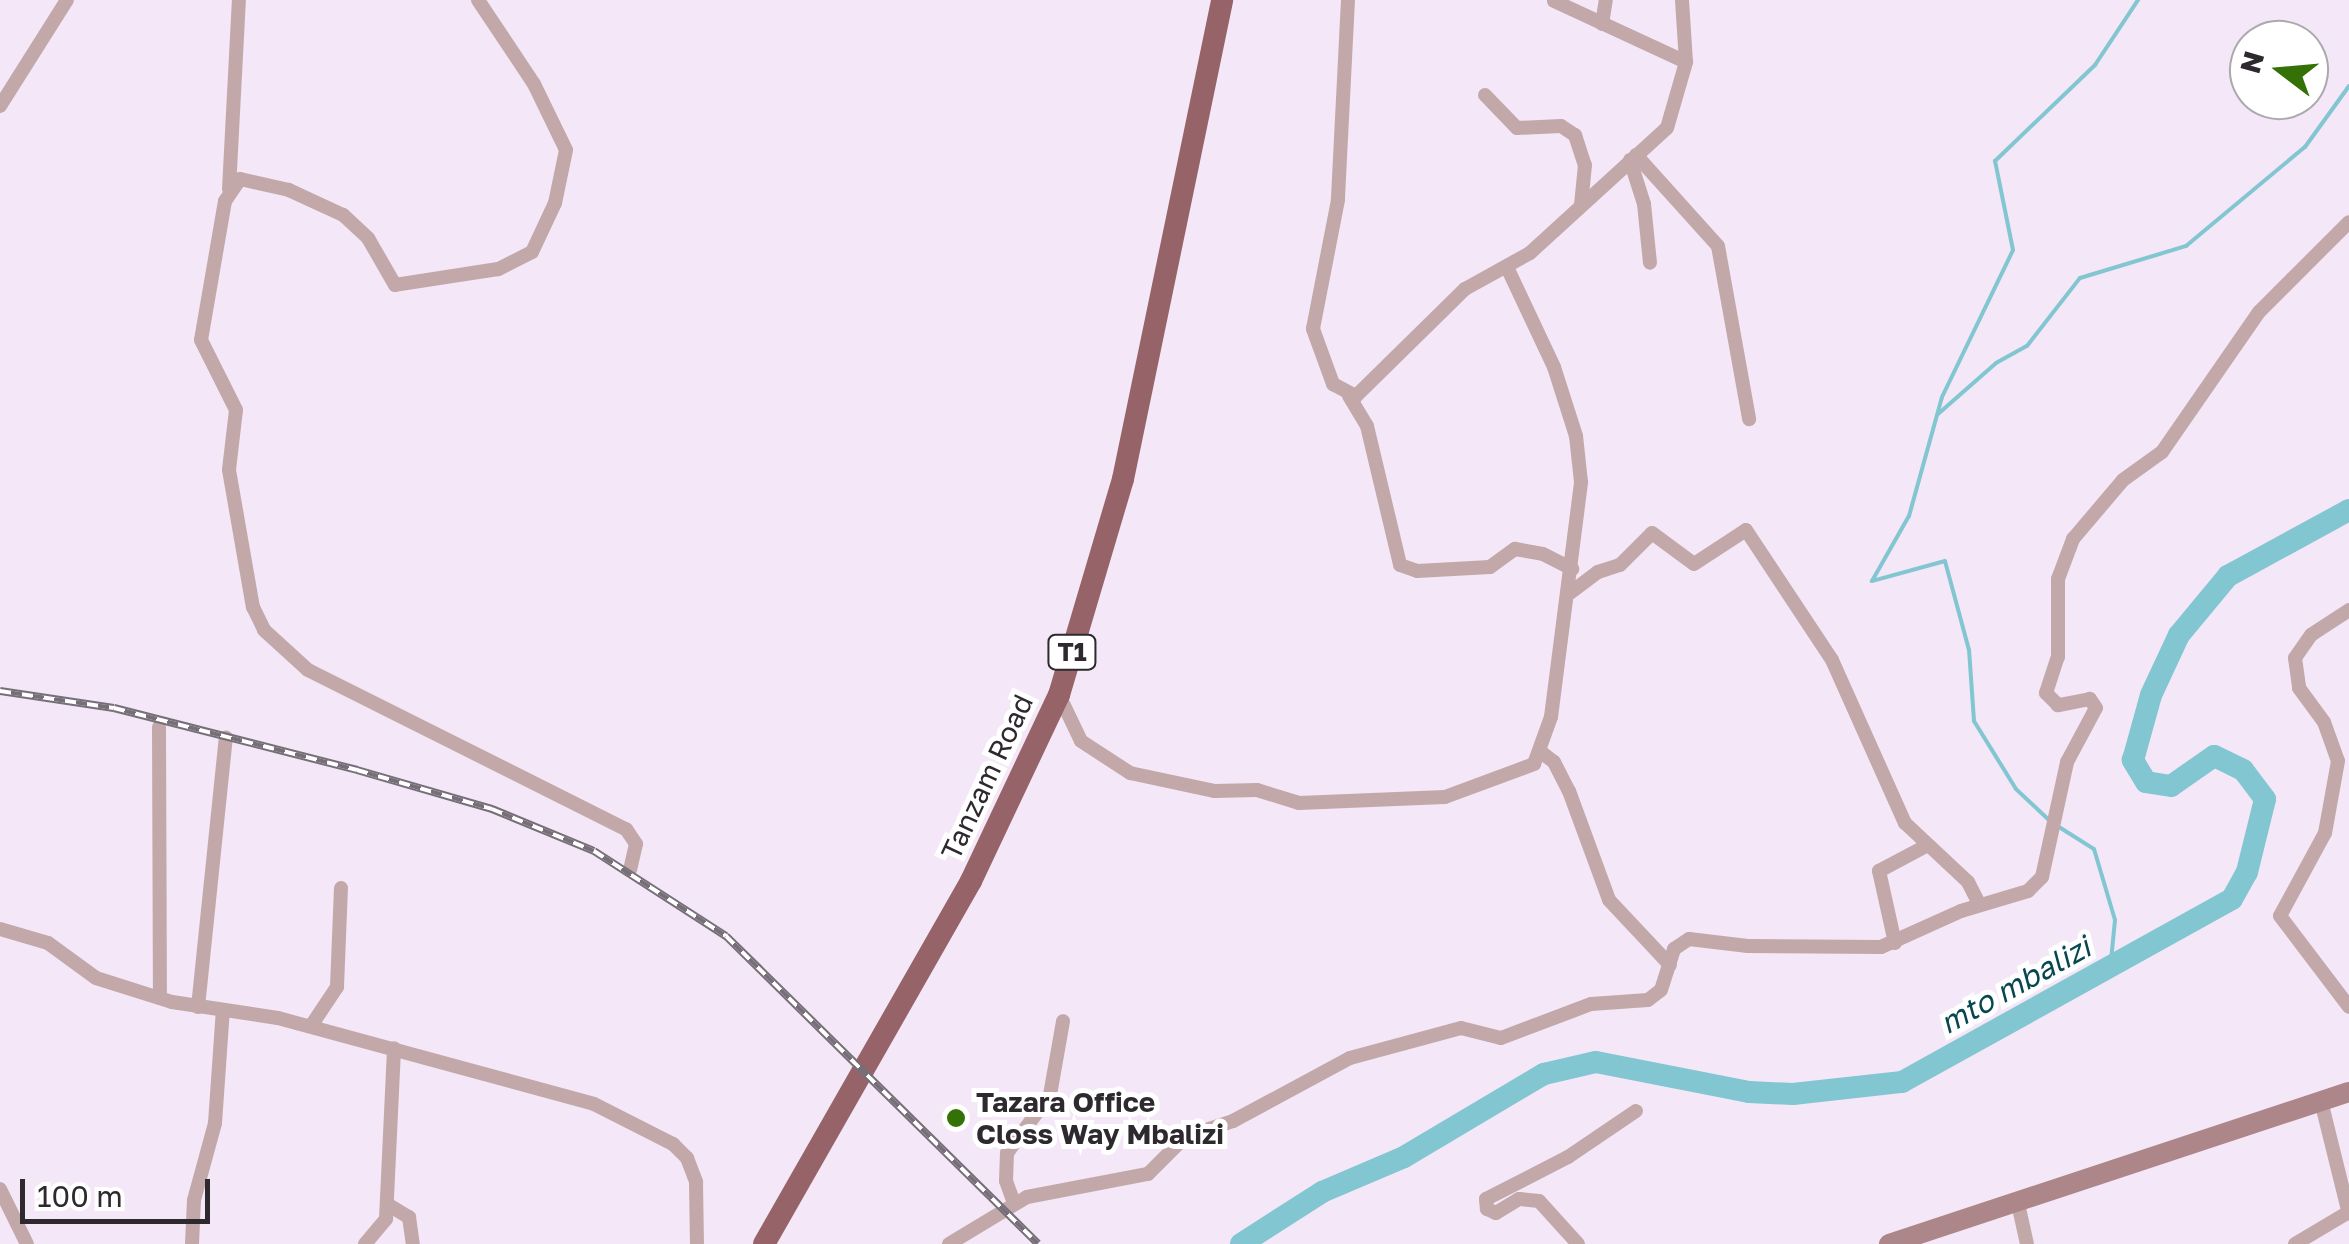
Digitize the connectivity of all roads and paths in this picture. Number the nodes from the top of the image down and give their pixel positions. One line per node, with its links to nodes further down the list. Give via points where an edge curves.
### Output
1 (67, 0): 12 (street)
2 (239, 0): 14 (street)
3 (478, 0): 14 (street, via 534,84 566,150 556,203 525,257 498,269 395,285 368,238 343,215 260,181 240,179)
4 (1222, 0): 24 (highway, Tanzam Road / T1, via 1123,478)
5 (1348, 0): 19 (street, via 1338,200 1313,329 1333,384)
6 (1606, 0): 9 (street)
7 (1682, 0): 10 (street)
8 (1554, 1): 9 (street)
9 (1602, 24): 10 (street)
10 (1686, 62): 13 (street, via 1671,121)
11 (1485, 94): 15 (street, via 1517,128 1561,126 1576,135 1585,165)
12 (0, 106)
13 (1633, 158): 15 (street); 17 (street); 20 (street, via 1718,246)
14 (228, 190): 31 (street, via 200,335 236,410 229,470 253,607 264,630 308,670 626,829 636,844)
15 (1581, 206): 18 (street)
16 (2349, 222): 33 (street, via 2259,312 2162,452 2123,480 2073,539 2058,579 2058,656 2046,693 2058,705 2090,699 2096,708 2067,762 2042,877 2028,891)
17 (1650, 262)
18 (1508, 268): 19 (street, via 1465,289 1387,373 1364,394); 21 (street, via 1544,341 1576,436 1581,482)
19 (1350, 396): 21 (street, via 1367,426 1400,566 1490,567 1515,549)
20 (1750, 419)
21 (1572, 569): 22 (street)
22 (1570, 593): 27 (street); 30 (street, via 1620,565 1652,534 1677,557 1701,564 1746,530 1832,660 1862,715 1896,806)
23 (2349, 610): 28 (street, via 2311,634 2294,668 2336,751)
24 (1059, 695): 27 (street, via 1081,742 1130,772 1215,791 1257,790 1299,803 1444,796 1517,772); 57 (highway, Tanzam Road / T1, via 970,880)
25 (159, 727): 37 (street)
26 (226, 737): 38 (street)
27 (1541, 752): 36 (street, via 1569,791 1609,900)
28 (2336, 800): 29 (street); 39 (street, via 2319,848 2280,916)
29 (2349, 813)
30 (1926, 846): 33 (street, via 1968,882); 35 (street, via 1880,871)
31 (630, 869)
32 (341, 888): 42 (street, via 337,987)
33 (1980, 904): 35 (street)
34 (0, 928): 37 (street, via 48,943 96,978)
35 (1895, 944): 36 (street, via 1757,946 1689,939 1676,946)
36 (1670, 965): 49 (street, via 1661,990 1648,1000 1591,1004 1501,1038 1461,1028 1350,1058 1233,1121 1185,1137 1148,1174)
37 (160, 998): 38 (street)
38 (198, 1007): 40 (street)
39 (2349, 1007)
40 (223, 1010): 42 (street); 53 (street, via 214,1065 216,1112 196,1194)
41 (1063, 1021): 49 (street, via 1050,1095 1006,1153)
42 (311, 1026): 43 (street)
43 (394, 1048): 50 (street); 56 (street, via 565,1094 673,1144 696,1182)
44 (2349, 1092): 45 (main road)
45 (2321, 1101): 48 (main road); 51 (street)
46 (1636, 1111): 59 (street, via 1486,1199 1496,1213 1519,1199 1540,1200)
47 (0, 1189): 52 (street)
48 (2016, 1199): 60 (main road); 61 (street)
49 (1014, 1203): 58 (street)
50 (387, 1204): 54 (street, via 384,1227); 55 (street, via 409,1217)
51 (2349, 1213): 62 (street)
52 (27, 1244)
53 (192, 1244)
54 (365, 1244)
55 (413, 1244)
56 (697, 1244)
57 (764, 1244)
58 (949, 1244)
59 (1578, 1244)
60 (1889, 1244)
61 (2026, 1244)
62 (2295, 1244)

